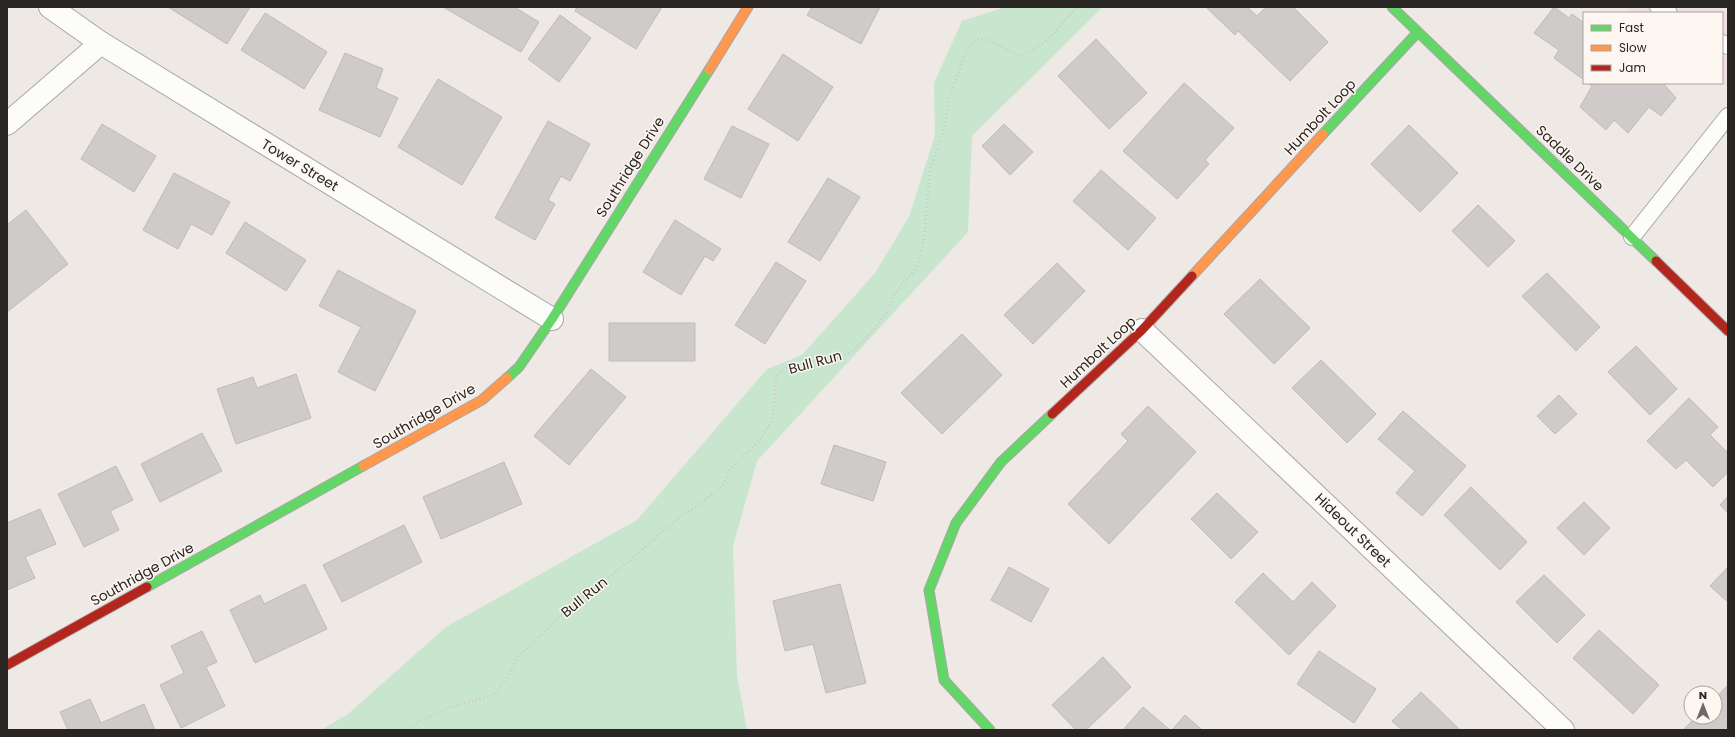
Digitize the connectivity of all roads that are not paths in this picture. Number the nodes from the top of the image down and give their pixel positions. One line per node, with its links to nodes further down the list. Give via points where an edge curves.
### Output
1 (50, 7): 7 (street, Tower Street)
2 (748, 7): 11 (street, Southridge Drive)
3 (1392, 7): 6 (street, Saddle Drive)
4 (1658, 7): 5 (lane)
5 (1667, 12)
6 (1418, 32): 10 (street, Saddle Drive); 12 (street, Humbolt Loop)
7 (101, 43): 9 (street); 11 (street, Tower Street)
8 (1728, 116): 10 (lane)
9 (7, 124)
10 (1632, 237): 13 (street, Saddle Drive)
11 (552, 320): 14 (street, Southridge Drive, via 520,367 482,400)
12 (1142, 330): 15 (street, Humbolt Loop, via 1001,462 956,523 929,590 944,680); 16 (street, Hideout Street)
13 (1728, 331)
14 (7, 665)
15 (990, 730)
16 (1563, 730)

